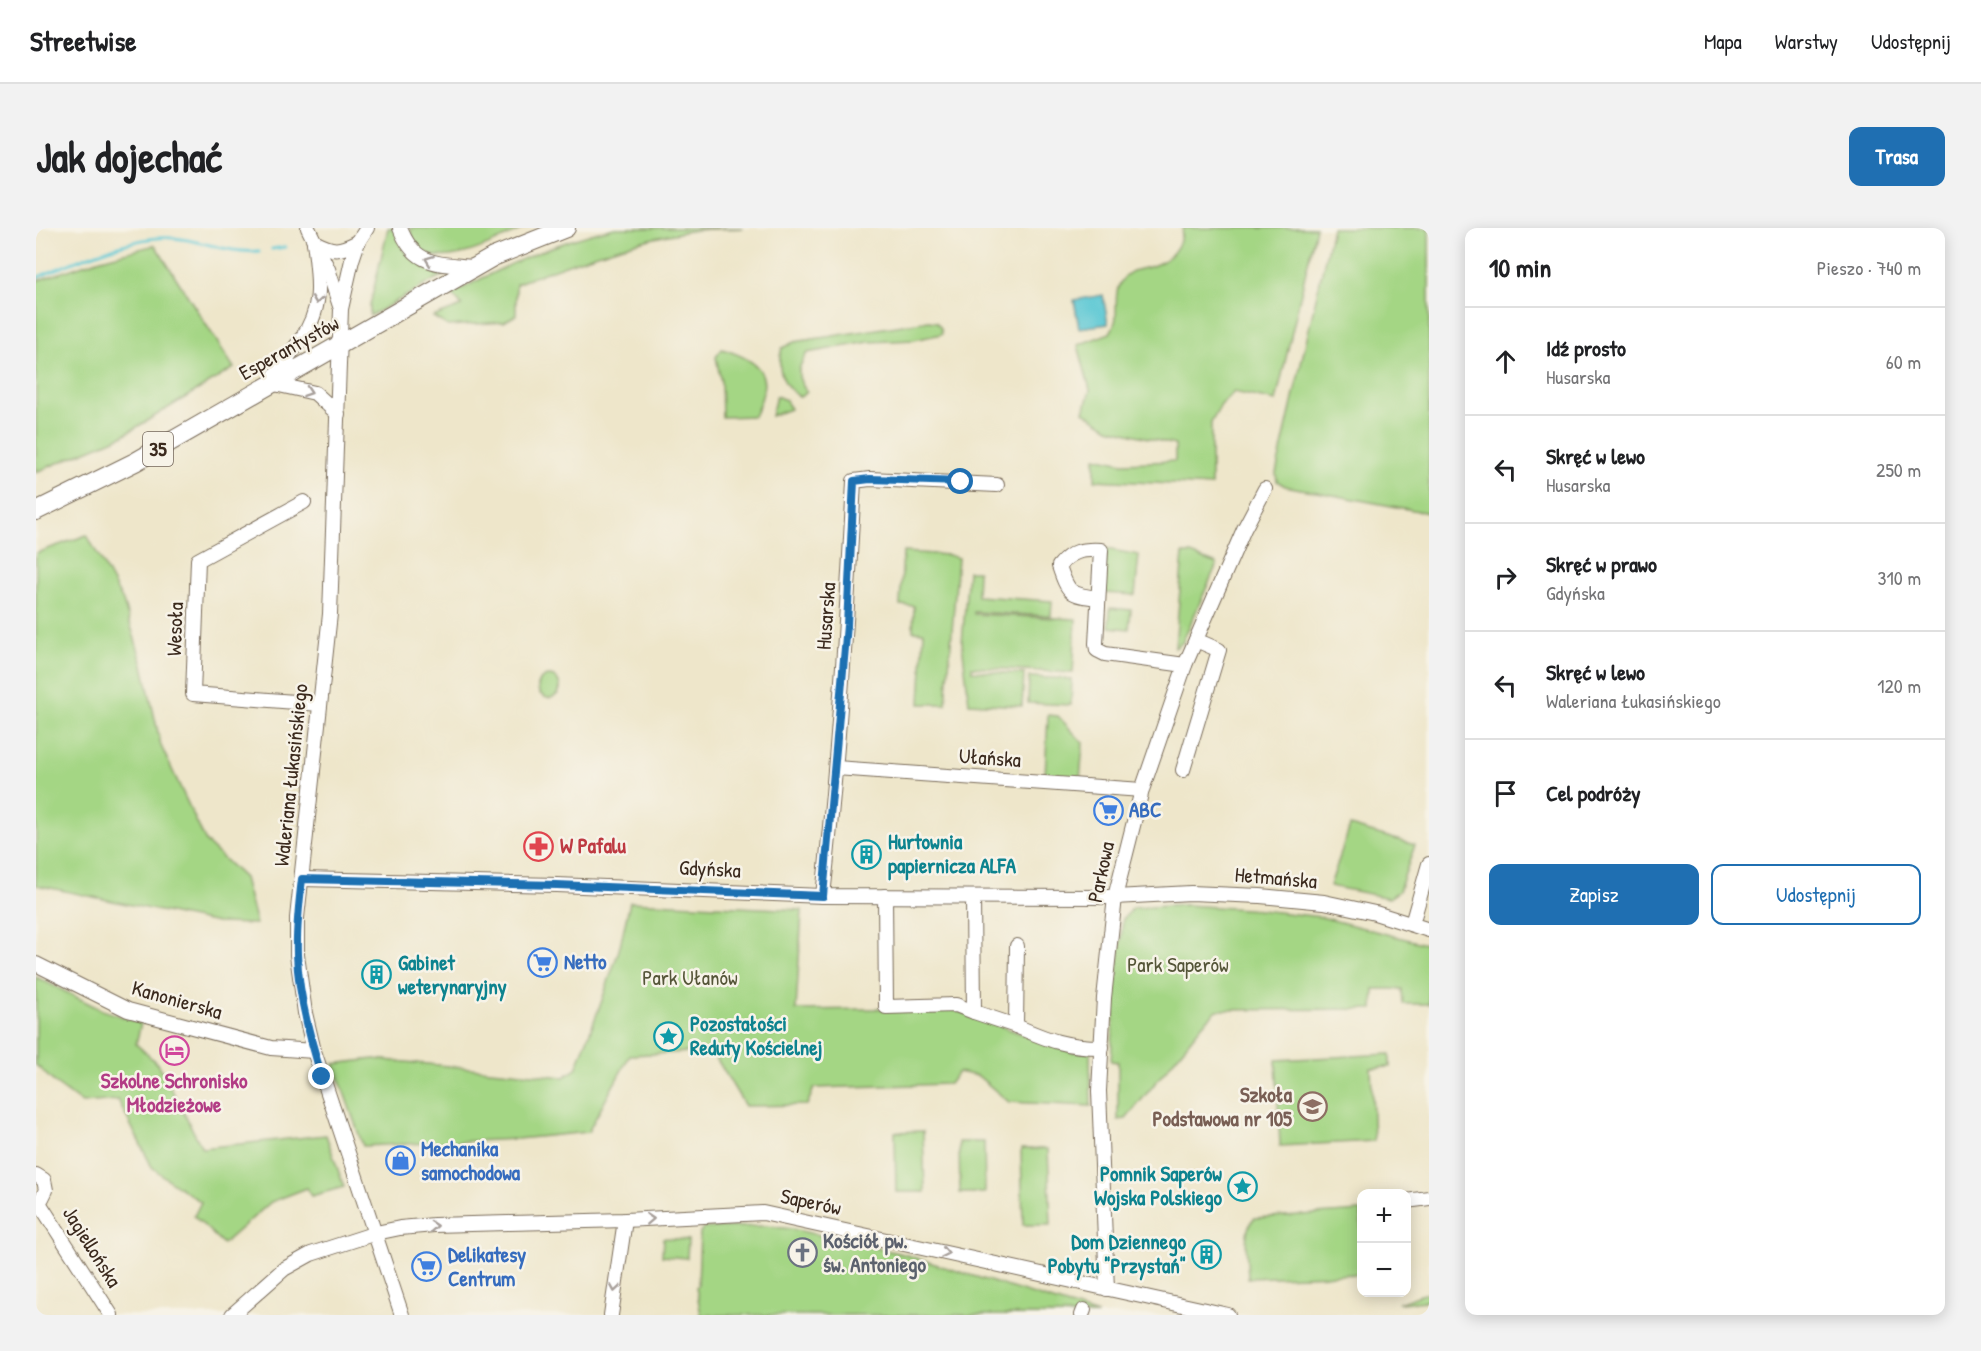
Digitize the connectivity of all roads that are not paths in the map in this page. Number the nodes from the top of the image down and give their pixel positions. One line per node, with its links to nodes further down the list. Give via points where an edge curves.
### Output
1 (308, 228): 5 (street)
2 (367, 228): 6 (street, Waleriana Łukasińskiego)
3 (400, 228): 7 (street, one-way to 3, via 435,264 422,258 412,251)
4 (566, 228): 7 (main road, Esperantystów / 35)
5 (314, 242): 6 (street, via 332,251); 8 (street); 10 (street, one-way to 10, via 319,285 316,311)
6 (358, 242): 8 (street, Waleriana Łukasińskiego)
7 (473, 267): 9 (main road, Esperantystów / 35)
8 (341, 309): 9 (street, Waleriana Łukasińskiego)
9 (340, 346): 10 (main road, Esperantystów / 35); 11 (street, Waleriana Łukasińskiego)
10 (270, 383): 11 (street, one-way to 11, via 315,393); 15 (main road, Esperantystów / 35, via 135,462)
11 (338, 414): 19 (street, Waleriana Łukasińskiego, via 330,614)
12 (997, 485): 20 (street, Husarska, via 854,481)
13 (1265, 489): 17 (street, Parkowa)
14 (304, 502): 19 (street, Wesoła, via 198,560 194,694)
15 (36, 511)
16 (1098, 598): 18 (street, via 1097,650)
17 (1196, 640): 18 (street, Parkowa); 21 (street, via 1219,650)
18 (1185, 665): 22 (street, Parkowa)
19 (320, 704): 24 (street, Waleriana Łukasińskiego)
20 (836, 768): 22 (street, Ułańska); 25 (street, Husarska)
21 (1183, 770)
22 (1142, 790): 28 (street, Parkowa)
23 (1429, 864): 29 (street)
24 (302, 879): 25 (street, Gdyńska); 36 (street, Waleriana Łukasińskiego, via 297,956)
25 (823, 896): 26 (street, Gdyńska)
26 (885, 896): 27 (street, Gdyńska); 33 (street, via 886,1007 956,1005)
27 (973, 897): 28 (street, Gdyńska); 33 (street)
28 (1116, 897): 29 (street, Hetmańska, via 1191,893 1275,897 1324,902); 35 (street, Parkowa)
29 (1412, 924): 30 (street, Hetmańska)
30 (1429, 930)
31 (1017, 946): 34 (street)
32 (36, 964): 36 (street, Kanonierska, via 128,1010 271,1048)
33 (974, 1012): 34 (street)
34 (1016, 1026): 35 (street, via 1071,1047)
35 (1102, 1047): 43 (street, Parkowa, via 1100,1100)
36 (314, 1051): 42 (street, Waleriana Łukasińskiego)
37 (36, 1175): 40 (street, via 44,1180 46,1190)
38 (1429, 1198): 39 (street)
39 (1411, 1200)
40 (37, 1202): 44 (street, Jagiellońska)
41 (625, 1220): 42 (street, Saperów, one-way to 41, via 434,1225); 43 (street, Saperów, one-way to 43, via 763,1213); 47 (street, one-way to 47)
42 (376, 1233): 45 (street, Saperów, via 311,1254 284,1269); 46 (street, Waleriana Łukasińskiego)
43 (1107, 1289): 48 (street, Saperów)
44 (111, 1315)
45 (232, 1315)
46 (402, 1315)
47 (611, 1315)
48 (1228, 1315)

